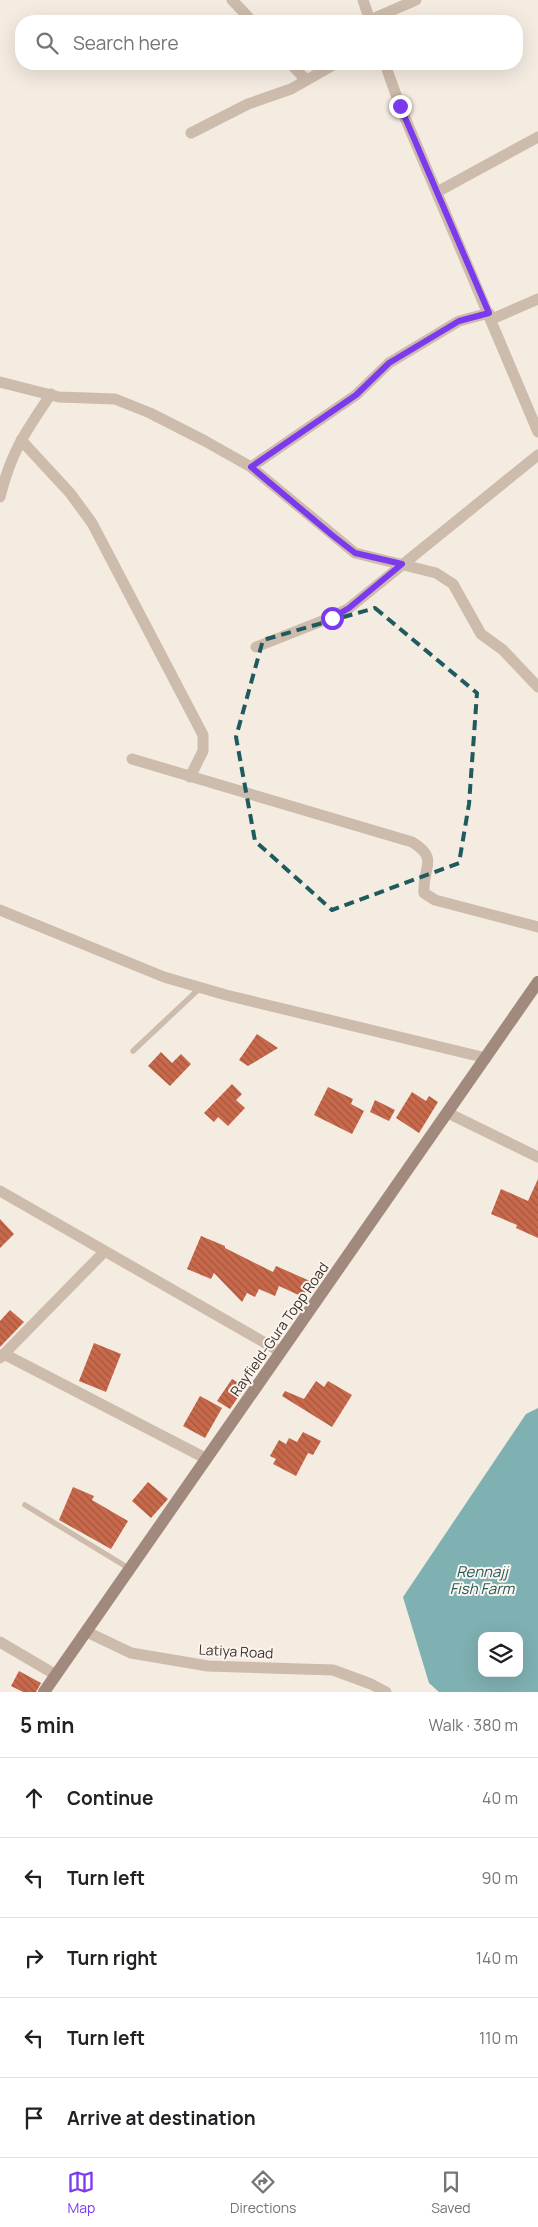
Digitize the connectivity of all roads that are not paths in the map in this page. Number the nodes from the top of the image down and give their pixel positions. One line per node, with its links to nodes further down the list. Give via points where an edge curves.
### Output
1 (232, 0): 4 (street)
2 (363, 0): 5 (street)
3 (416, 0): 6 (street)
4 (246, 15)
5 (368, 15)
6 (383, 15)
7 (297, 70): 10 (street)
8 (324, 70): 10 (street)
9 (387, 70): 13 (street)
10 (306, 80): 11 (street)
11 (191, 133)
12 (538, 137): 13 (street)
13 (437, 192): 15 (street)
14 (538, 299): 15 (street)
15 (490, 316): 18 (street); 21 (street, via 459,321 389,363 356,395)
16 (0, 382): 17 (street)
17 (51, 394): 19 (street); 21 (street, via 115,399 206,440)
18 (538, 432)
19 (21, 440): 22 (street, via 6,471); 27 (street, via 70,493 92,523 203,735 203,751)
20 (538, 455): 23 (street)
21 (251, 467): 23 (street, via 355,553)
22 (0, 497)
23 (402, 564): 24 (street, via 332,618); 25 (street, via 436,573 453,584 481,634 503,650)
24 (256, 647)
25 (538, 687)
26 (132, 758): 27 (street)
27 (190, 777): 29 (street, via 412,842 425,850 429,862 423,880 424,893 429,897)
28 (0, 910): 31 (street, via 164,977)
29 (538, 927)
30 (538, 982): 33 (street, Rayfield-Gura Topp Road)
31 (200, 988): 32 (lane); 33 (street)
32 (133, 1051)
33 (486, 1058): 34 (street, Rayfield-Gura Topp Road)
34 (448, 1113): 35 (street); 38 (street, Rayfield-Gura Topp Road)
35 (538, 1157)
36 (0, 1191): 37 (street)
37 (105, 1251): 38 (street); 39 (street)
38 (282, 1352): 40 (street, Rayfield-Gura Topp Road)
39 (2, 1356): 40 (street)
40 (207, 1459): 42 (street, Rayfield-Gura Topp Road)
41 (25, 1506): 42 (lane)
42 (131, 1570): 43 (street, Rayfield-Gura Topp Road)
43 (87, 1632): 45 (street, Rayfield-Gura Topp Road); 47 (street, Latiya Road, via 131,1653 208,1666 333,1670)
44 (0, 1642): 45 (street)
45 (56, 1675): 46 (street, Rayfield-Gura Topp Road)
46 (44, 1692)
47 (386, 1692)

